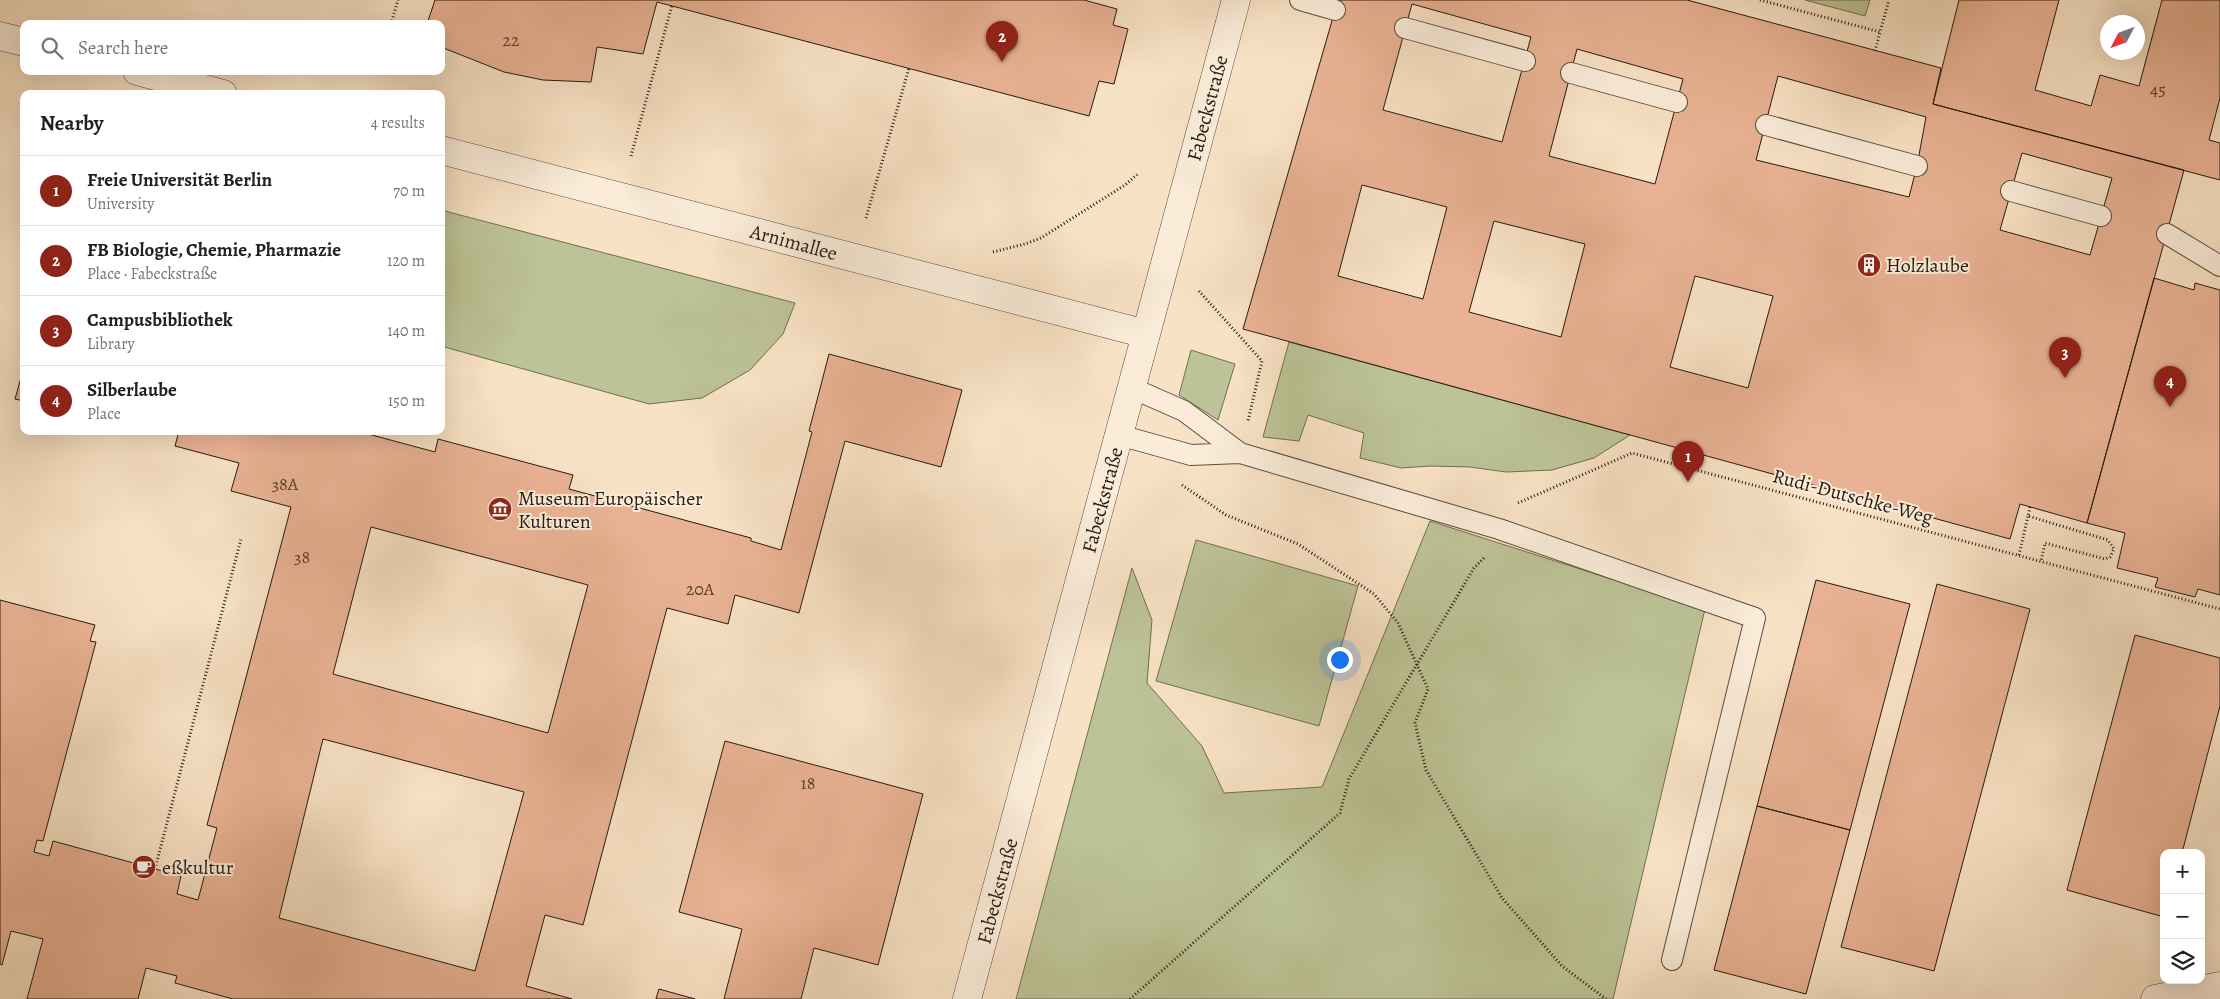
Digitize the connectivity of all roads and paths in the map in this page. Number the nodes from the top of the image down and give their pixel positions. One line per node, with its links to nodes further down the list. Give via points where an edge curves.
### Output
1 (398, 0): 8 (path)
2 (1236, 0): 32 (street, Fabeckstraße)
3 (1300, 0): 7 (lane)
4 (1760, 0): 10 (path)
5 (1889, 0): 10 (path)
6 (672, 5): 22 (path)
7 (1335, 10)
8 (392, 20)
9 (1405, 28): 14 (lane)
10 (1880, 32): 13 (path)
11 (0, 36): 12 (street)
12 (20, 41)
13 (1876, 51)
14 (1524, 61)
15 (909, 68): 27 (path)
16 (1571, 73): 19 (lane)
17 (151, 75): 18 (street)
18 (208, 90)
19 (1678, 102)
20 (1766, 126): 23 (lane)
21 (445, 151): 32 (street, Arnimallee)
22 (631, 156)
23 (1917, 166)
24 (1139, 173): 29 (path, via 1041,238)
25 (2011, 191): 26 (lane)
26 (2101, 216)
27 (866, 218)
28 (2168, 234): 30 (lane)
29 (993, 252)
30 (2220, 266)
31 (1199, 291): 35 (path, via 1262,361)
32 (1146, 334): 33 (street, Fabeckstraße)
33 (1132, 388): 34 (street, Fabeckstraße); 35 (lane, via 1184,410)
34 (1119, 435): 35 (lane, via 1191,455); 48 (street, Fabeckstraße)
35 (1240, 453): 39 (lane)
36 (1177, 482): 44 (path, via 1226,515 1298,544 1374,594 1398,622)
37 (2030, 507): 38 (path)
38 (2028, 516): 41 (path); 42 (path, via 2108,540 2114,549 2105,559 2045,543)
39 (1499, 529): 41 (path, Rudi-Dutschke-Weg, via 1507,508 1632,453); 44 (path, Rudi-Dutschke-Weg, via 1493,549 1474,568); 46 (lane, via 1755,618)
40 (241, 539): 45 (path)
41 (2019, 555): 42 (path, Rudi-Dutschke-Weg)
42 (2041, 561): 43 (path, Rudi-Dutschke-Weg)
43 (2220, 608)
44 (1417, 666): 49 (path, Rudi-Dutschke-Weg, via 1349,779 1340,813); 50 (path, via 1428,689 1415,723 1426,770 1502,898 1562,966)
45 (155, 869)
46 (1672, 960)
47 (2220, 986): 51 (street)
48 (967, 999)
49 (1130, 999)
50 (1606, 999)
51 (2155, 999)

